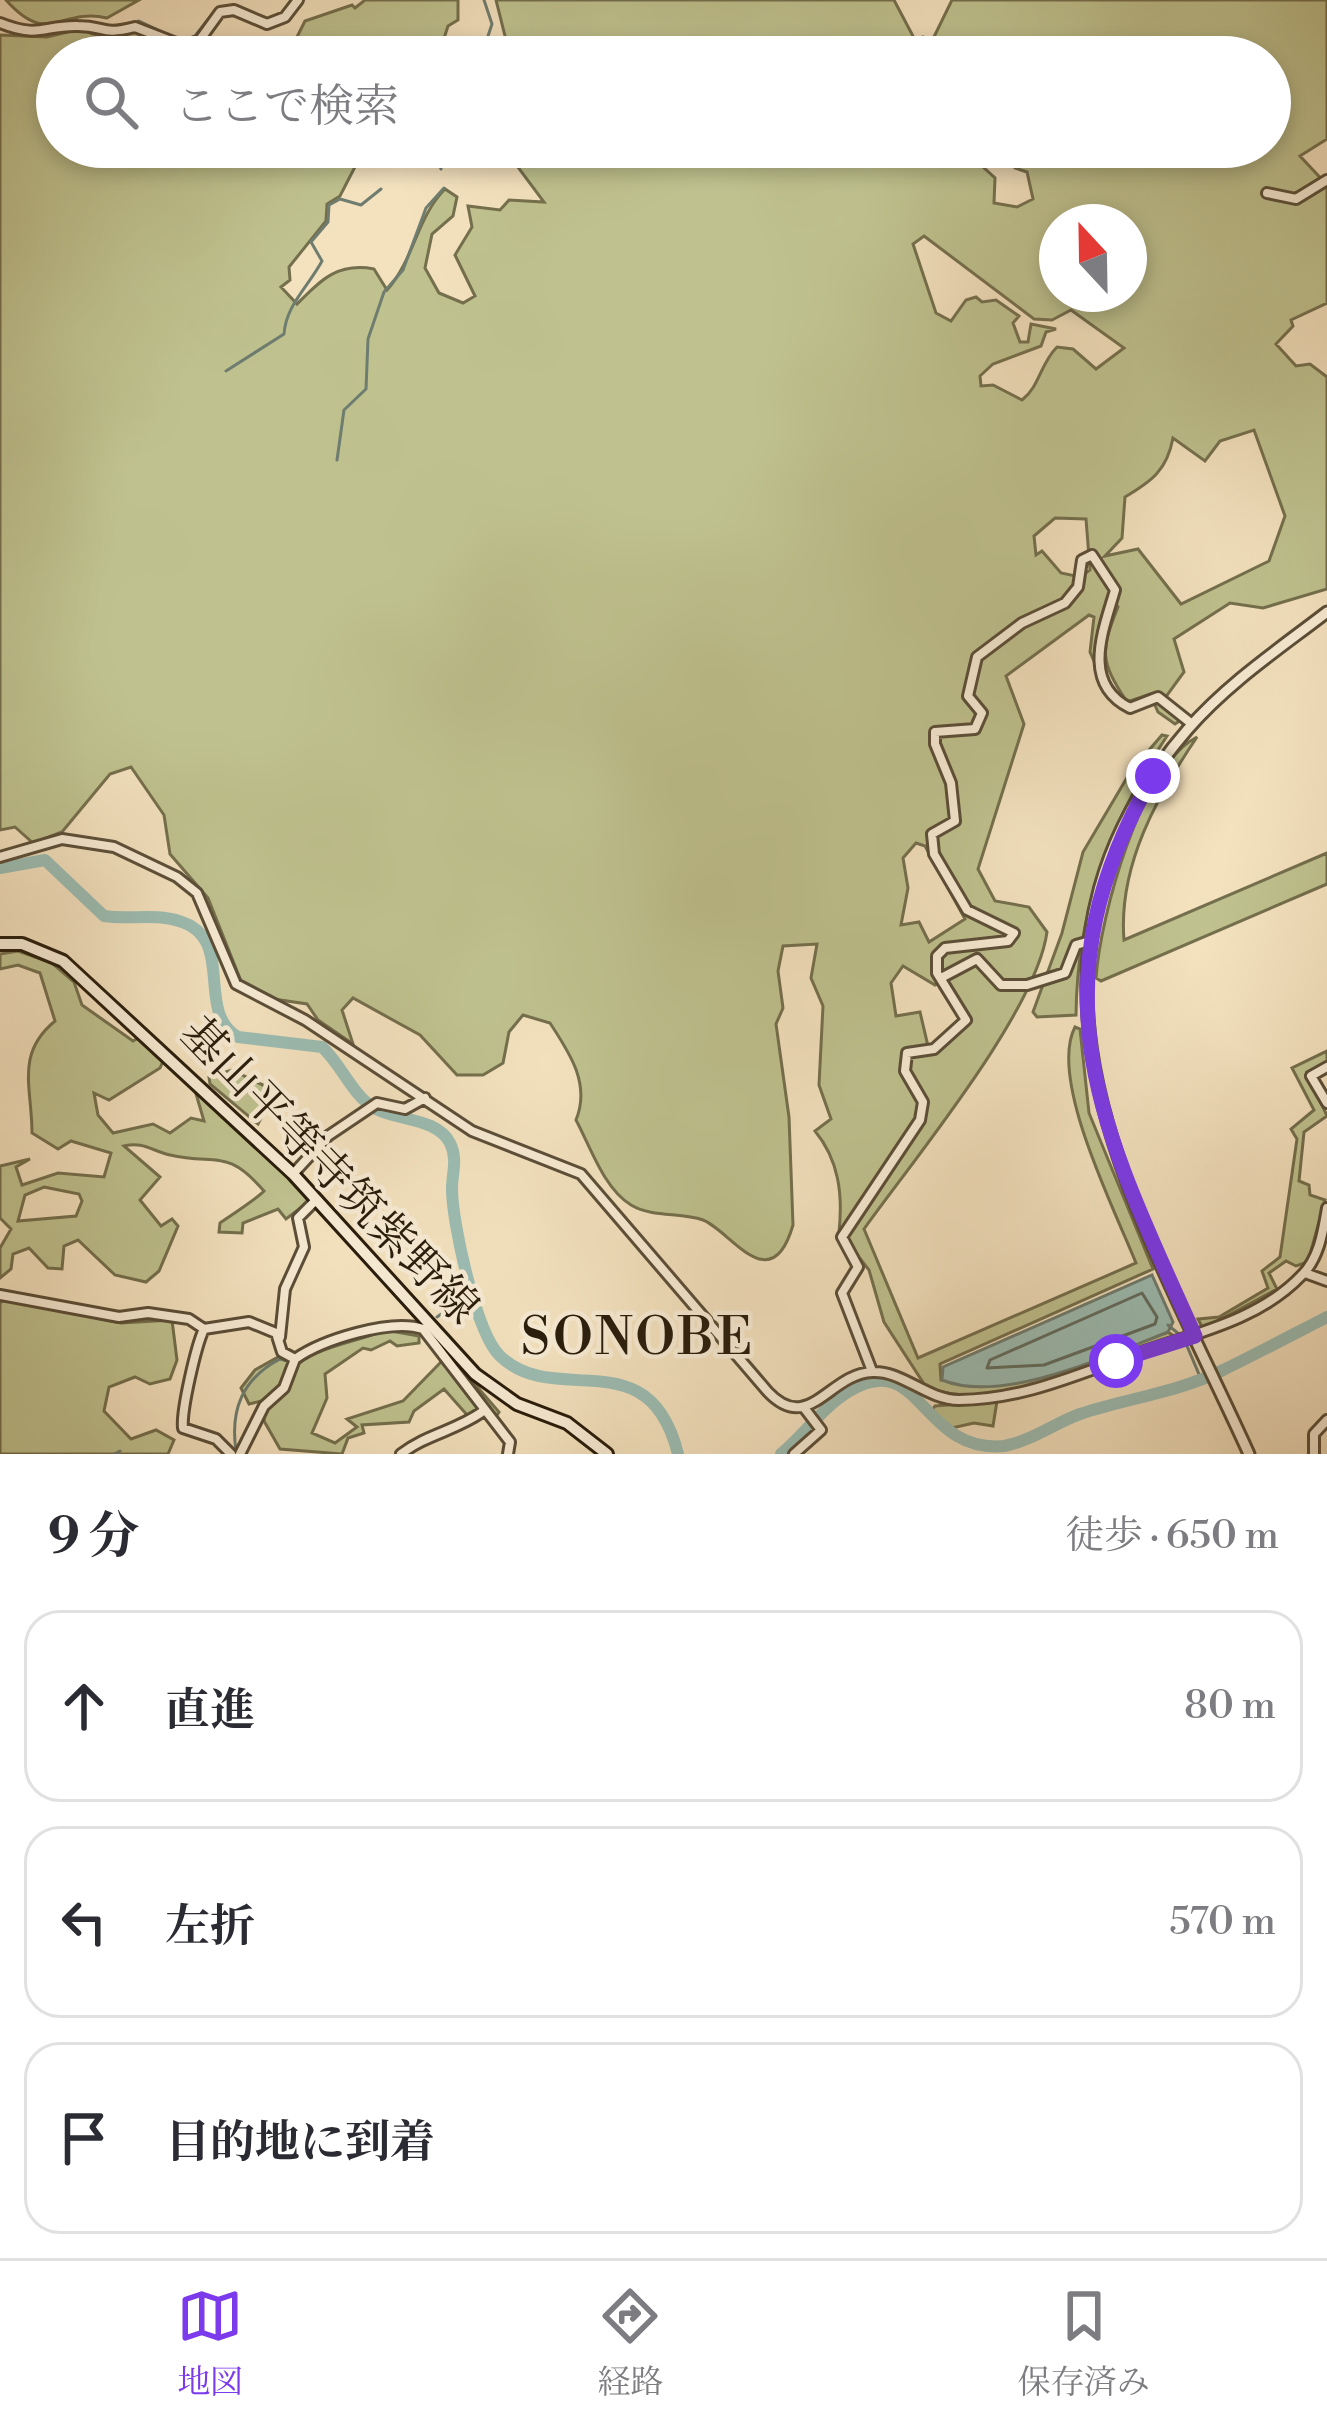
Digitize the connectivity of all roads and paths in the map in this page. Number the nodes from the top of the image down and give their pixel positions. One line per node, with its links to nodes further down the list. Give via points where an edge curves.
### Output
1 (298, 0): 4 (street, via 267,24 220,11)
2 (0, 22): 3 (street, via 36,33 78,26 111,35 135,27)
3 (158, 36)
4 (202, 36)
5 (1327, 180): 6 (street, via 1296,199)
6 (1268, 194)
7 (1327, 612): 8 (street)
8 (1192, 724): 10 (street, via 1131,814); 12 (street, via 1158,697 1130,708 1116,696 1097,642 1114,590 1092,556 1082,560 1065,604 1022,622 976,657 968,696 982,713 980,724 935,732 955,821 931,838 967,910 1014,933 1008,941 945,948 936,966)
9 (0, 857): 14 (street, via 62,838 114,847 177,877 196,893 236,984)
10 (1090, 941): 12 (street, via 1076,945 1065,973 1027,985 1000,985 977,959); 24 (street, via 1086,1020 1099,1106)
11 (0, 944): 16 (main road, 基山平等寺筑紫野線, via 63,961)
12 (941, 978): 27 (street, via 966,1020 934,1049 907,1053 905,1071 923,1102 920,1120 842,1237 858,1267 842,1293)
13 (1327, 1067): 15 (street, via 1311,1076)
14 (425, 1097): 16 (street, via 405,1109 377,1103 328,1136); 29 (street, via 490,1141 557,1160 597,1187 768,1392)
15 (1327, 1103)
16 (293, 1174): 17 (main road, 基山平等寺筑紫野線)
17 (316, 1200): 22 (main road, 基山平等寺筑紫野線); 25 (street, via 298,1218 304,1247 285,1289)
18 (1327, 1208): 19 (street)
19 (1305, 1273): 20 (street); 24 (street)
20 (1327, 1281)
21 (0, 1295): 23 (street, via 119,1317 189,1319)
22 (426, 1326): 26 (street, via 382,1326); 28 (street); 35 (main road, 基山平等寺筑紫野線, via 495,1392 567,1423)
23 (204, 1329): 25 (street, via 249,1322); 31 (street, via 189,1366 183,1428 216,1439)
24 (1195, 1336): 27 (street, via 1045,1390 985,1398 941,1398); 37 (street)
25 (279, 1338): 26 (street, via 282,1352)
26 (296, 1359): 32 (street)
27 (872, 1372): 29 (street)
28 (482, 1412): 33 (street); 34 (street, via 510,1442)
29 (807, 1413): 36 (street, via 820,1428)
30 (1327, 1420): 38 (street, via 1314,1434)
31 (231, 1454)
32 (240, 1454)
33 (401, 1454)
34 (508, 1454)
35 (607, 1454)
36 (794, 1454)
37 (1249, 1454)
38 (1314, 1454)

